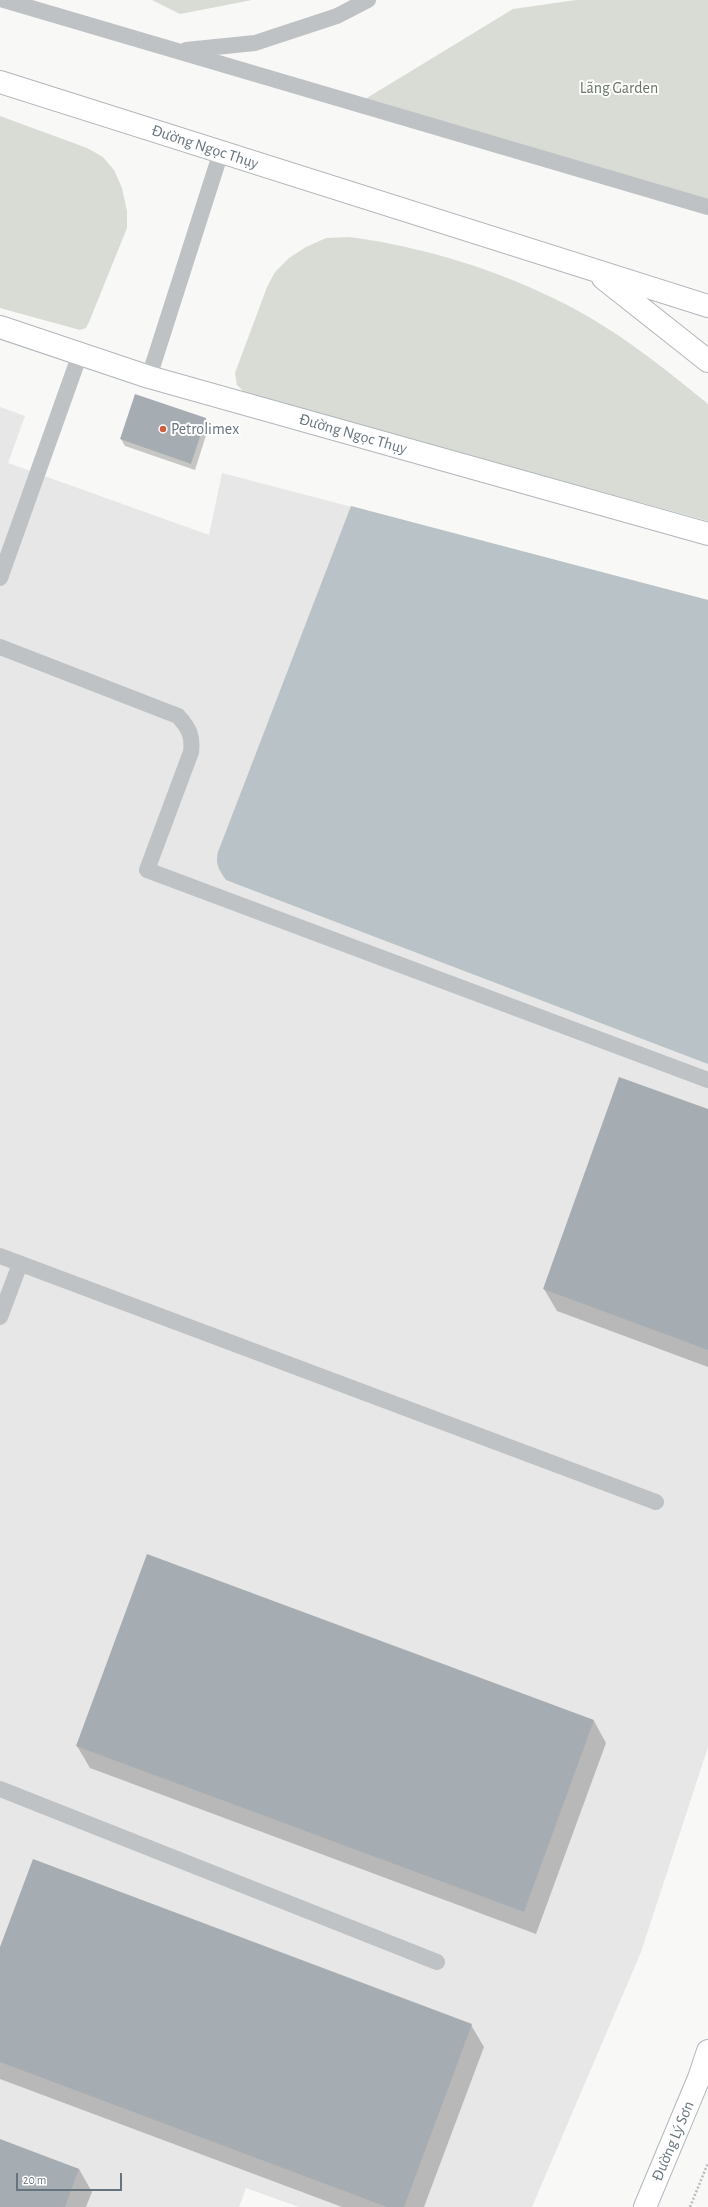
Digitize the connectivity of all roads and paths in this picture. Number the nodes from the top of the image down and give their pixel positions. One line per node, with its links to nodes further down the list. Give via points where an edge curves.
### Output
1 (4, 0): 3 (lane)
2 (368, 0): 3 (lane, via 338,16 255,43)
3 (178, 51): 6 (lane)
4 (0, 82): 5 (street, Đường Ngọc Thụy)
5 (221, 152): 7 (street, Đường Ngọc Thụy); 12 (lane)
6 (708, 207)
7 (592, 270): 8 (street, Đường Ngọc Thụy); 11 (street)
8 (708, 306)
9 (0, 327): 10 (street, Đường Ngọc Thụy)
10 (80, 354): 12 (street, Đường Ngọc Thụy); 14 (lane)
11 (708, 361)
12 (149, 377): 13 (street, Đường Ngọc Thụy)
13 (708, 534)
14 (0, 578)
15 (0, 647): 16 (lane, via 178,716 187,726 192,739 191,752 147,870)
16 (708, 1080)
17 (0, 1256): 18 (lane)
18 (20, 1264): 19 (lane); 20 (lane)
19 (0, 1317)
20 (656, 1502)
21 (0, 1789): 22 (lane)
22 (437, 1962)
23 (708, 2051): 25 (street, Đường Lý Sơn)
24 (708, 2163): 26 (path)
25 (645, 2207)
26 (690, 2207)

